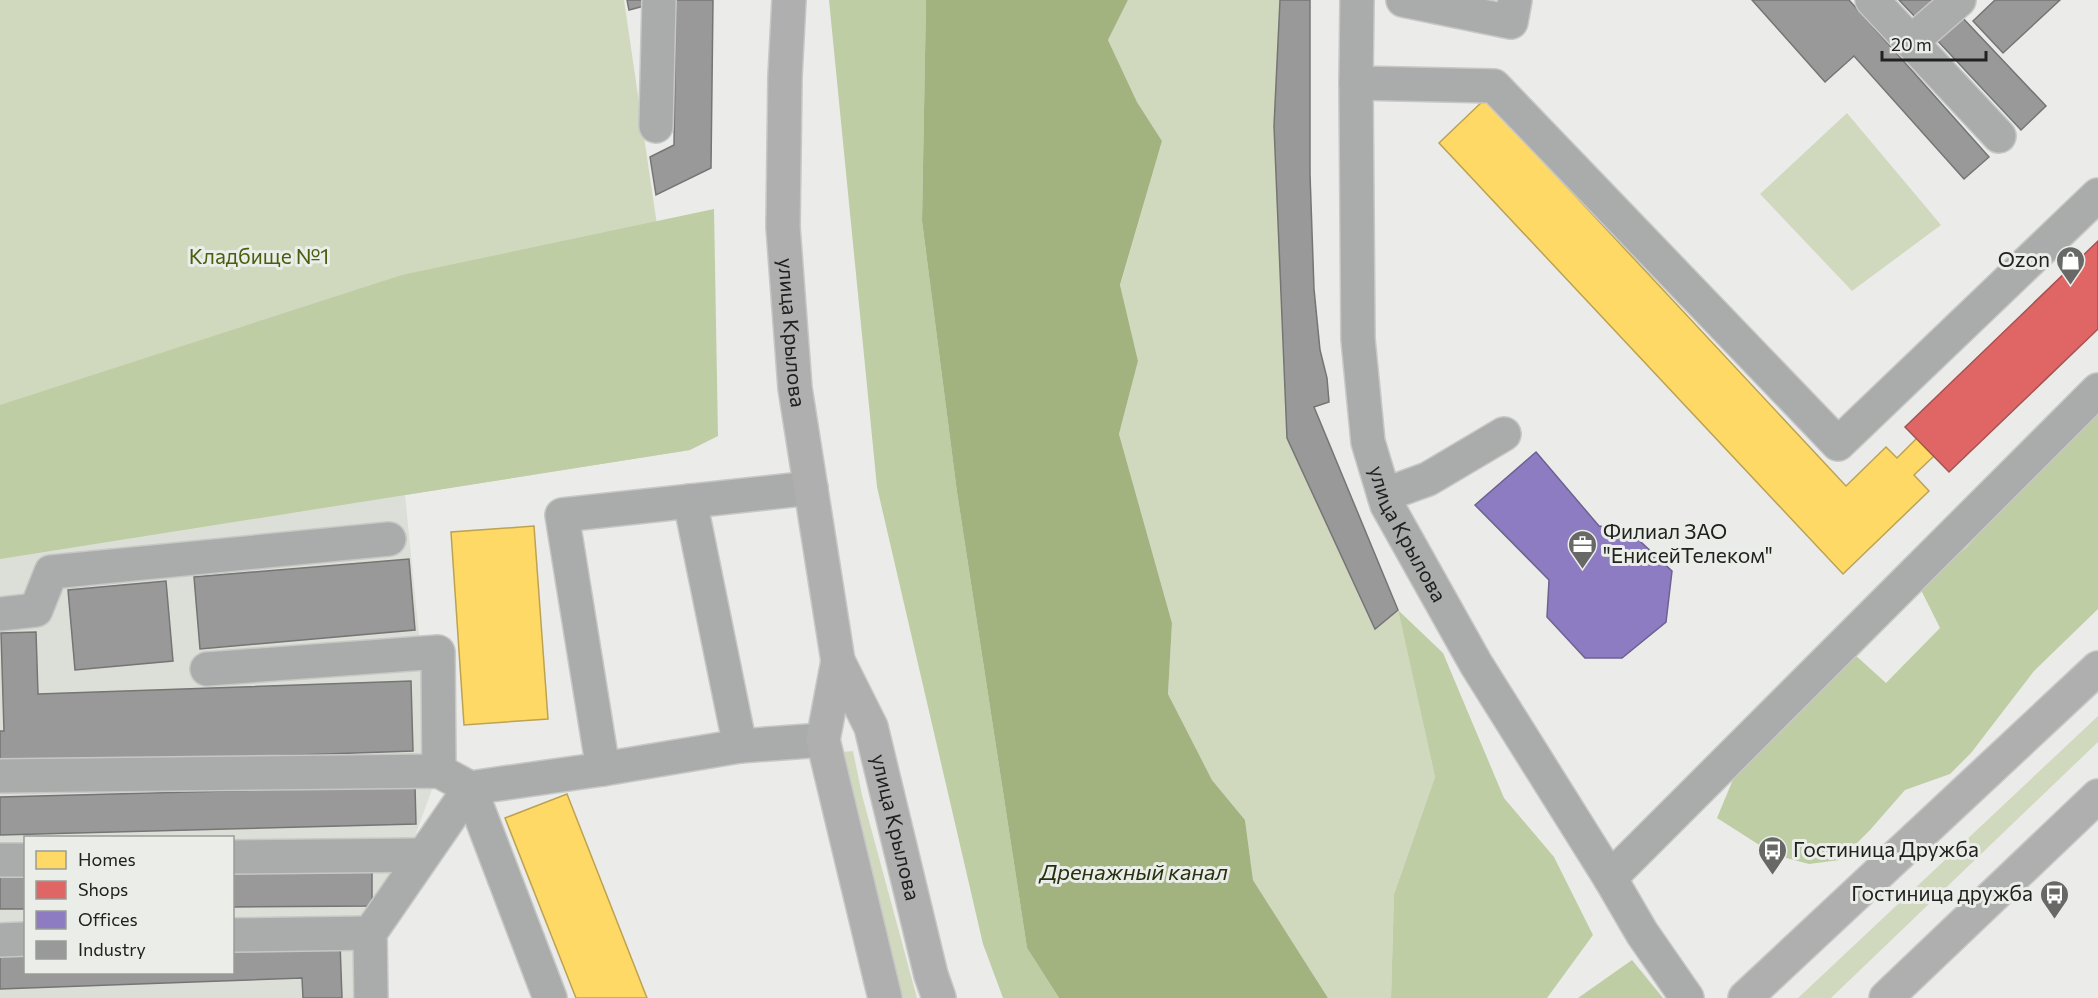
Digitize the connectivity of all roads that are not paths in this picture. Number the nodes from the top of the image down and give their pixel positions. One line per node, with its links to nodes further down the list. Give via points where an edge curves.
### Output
1 (659, 0): 10 (street)
2 (789, 0): 15 (main road, улица Крылова, via 783,227 795,388)
3 (1357, 0): 9 (street, улица Крылова)
4 (1403, 0): 5 (street, via 1511,21)
5 (1515, 0)
6 (1872, 0): 8 (street)
7 (1959, 0): 8 (street)
8 (1911, 42): 11 (street)
9 (1356, 82): 12 (street, via 1494,86 1838,444); 16 (street, улица Крылова, via 1358,339 1368,442)
10 (656, 126)
11 (1999, 136)
12 (2098, 195)
13 (2098, 390): 34 (street)
14 (1504, 434): 16 (street, via 1428,479)
15 (811, 488): 17 (street); 20 (main road, улица Крылова)
16 (1384, 495): 34 (street, улица Крылова, via 1476,664)
17 (690, 501): 24 (street); 25 (street, via 562,515)
18 (389, 539): 19 (street, via 51,572 36,610)
19 (0, 614)
20 (838, 661): 23 (main road, улица Крылова); 42 (main road, улица Крылова, via 871,727)
21 (2098, 668): 44 (main road)
22 (207, 669): 26 (street, via 438,652)
23 (823, 740): 24 (street); 41 (main road, улица Крылова)
24 (740, 746): 25 (street)
25 (603, 769): 28 (street)
26 (439, 771): 27 (street); 28 (street)
27 (0, 776)
28 (470, 788): 30 (street); 40 (street)
29 (2098, 796): 45 (main road)
30 (423, 855): 31 (street); 35 (street)
31 (234, 857)
32 (0, 860): 33 (street)
33 (24, 860)
34 (1610, 878): 43 (street, улица Крылова)
35 (369, 933): 36 (street); 39 (street)
36 (234, 935)
37 (24, 939): 38 (street)
38 (0, 940)
39 (371, 998)
40 (550, 998)
41 (885, 998)
42 (939, 998)
43 (1687, 998)
44 (1745, 998)
45 (1886, 998)

